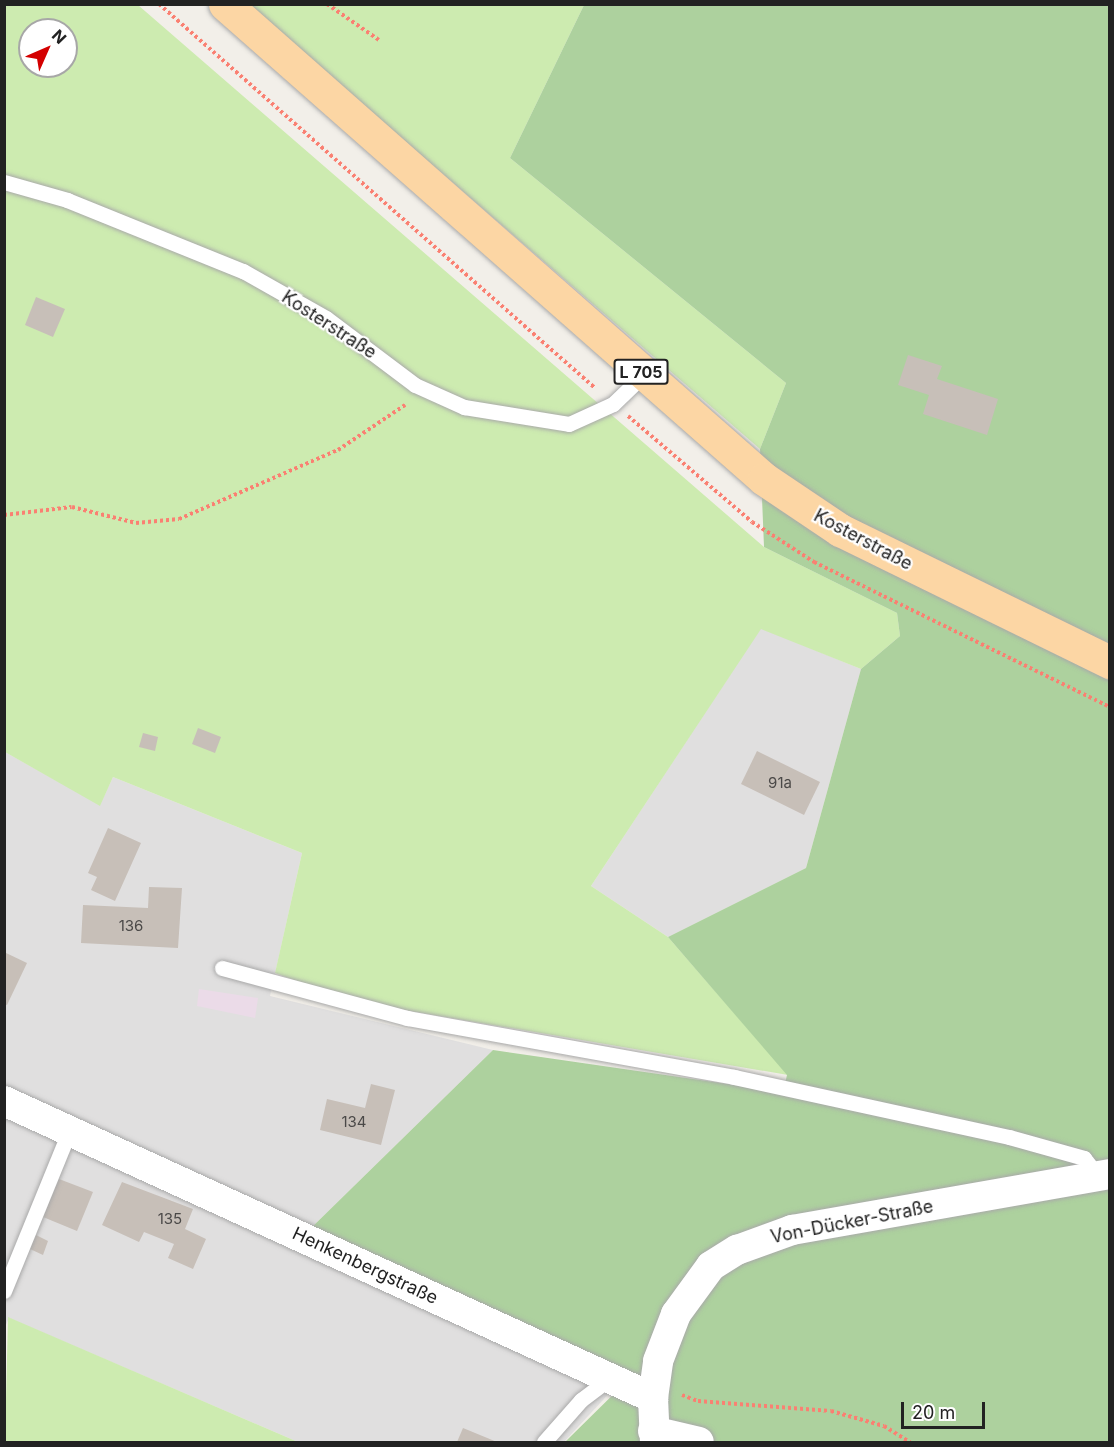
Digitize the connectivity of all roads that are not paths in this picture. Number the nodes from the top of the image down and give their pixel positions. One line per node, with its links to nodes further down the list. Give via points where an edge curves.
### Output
1 (225, 4): 3 (main road, Kosterstraße / L 705)
2 (4, 182): 3 (lane, Kosterstraße, via 67,200 243,271 464,407 569,424 613,404)
3 (643, 375): 4 (main road, Kosterstraße / L 705, via 802,507)
4 (1110, 662)
5 (222, 968): 8 (lane, via 407,1018 734,1077 1009,1137 1084,1158)
6 (4, 1101): 7 (street, Henkenbergstraße)
7 (69, 1132): 9 (lane); 10 (street, Henkenbergstraße)
8 (1104, 1175): 11 (street, Von-Dücker-Straße, via 792,1230 737,1250 691,1288 658,1361)
9 (4, 1291)
10 (612, 1377): 11 (street, Henkenbergstraße); 13 (lane, via 581,1400)
11 (654, 1392): 12 (street)
12 (654, 1437): 14 (street)
13 (544, 1443)
14 (699, 1443)

